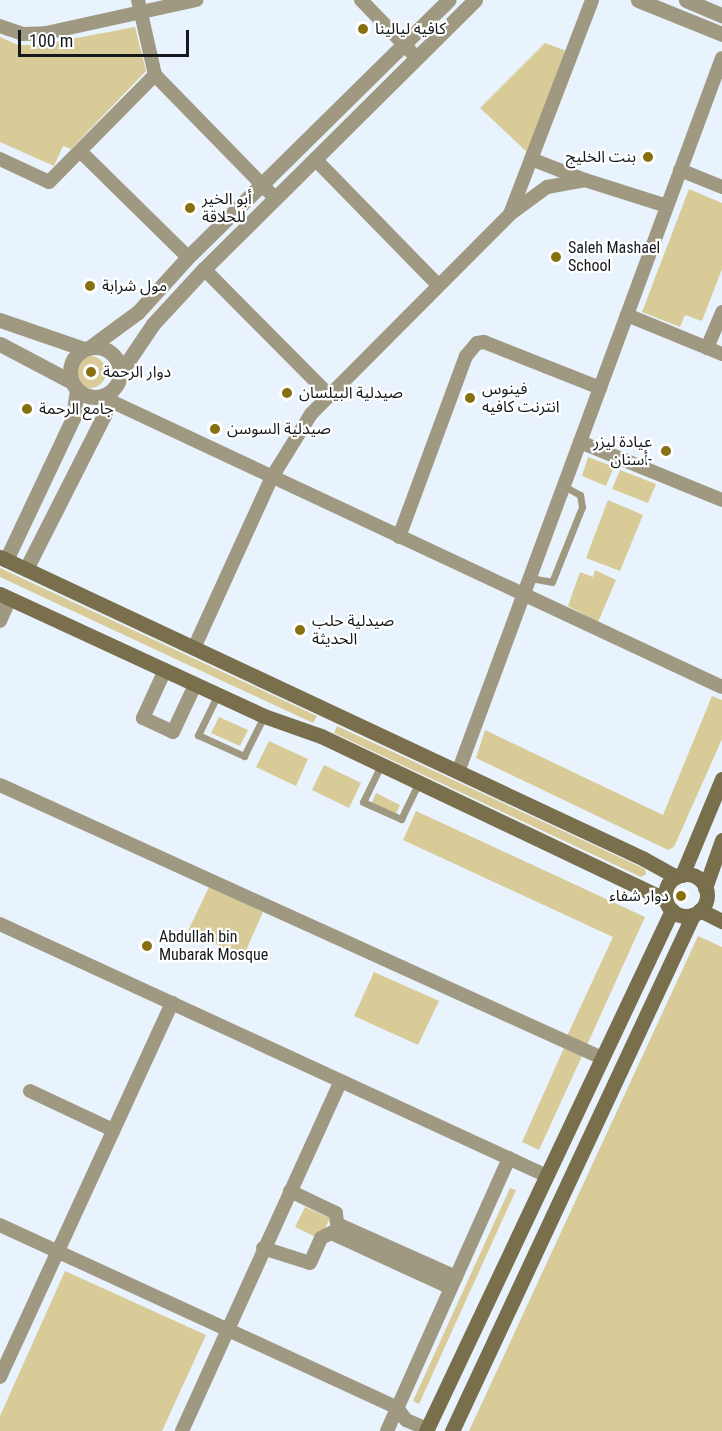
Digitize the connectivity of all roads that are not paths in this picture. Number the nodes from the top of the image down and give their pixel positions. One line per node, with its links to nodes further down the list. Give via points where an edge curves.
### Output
1 (196, 0): 8 (street)
2 (361, 0): 12 (street)
3 (449, 0): 12 (street)
4 (476, 0): 13 (street)
5 (592, 0): 18 (street)
6 (638, 0): 11 (street)
7 (691, 1): 9 (street)
8 (139, 5): 10 (street, via 46,33 23,34); 15 (street)
9 (722, 15)
10 (0, 26)
11 (722, 34)
12 (404, 45): 13 (street); 22 (street)
13 (417, 58): 17 (street)
14 (722, 58): 20 (street)
15 (155, 75): 16 (street); 22 (street)
16 (82, 153): 19 (street, via 49,182); 27 (street)
17 (315, 159): 24 (street); 29 (street)
18 (531, 159): 21 (street); 26 (street)
19 (1, 162)
20 (680, 170): 23 (street); 25 (street)
21 (585, 180): 25 (street); 26 (street, via 547,188)
22 (262, 184): 24 (street); 27 (street)
23 (722, 187)
24 (275, 198): 28 (street)
25 (667, 206): 31 (street)
26 (510, 213): 29 (street)
27 (188, 256): 34 (street, via 138,312)
28 (204, 269): 37 (street, via 153,324); 40 (street)
29 (438, 285): 40 (street)
30 (722, 312): 35 (street)
31 (627, 315): 35 (street); 39 (street)
32 (0, 320): 34 (street)
33 (0, 344): 38 (street)
34 (86, 348): 37 (street, via 111,352); 38 (street, via 71,362)
35 (707, 348): 36 (street)
36 (722, 354)
37 (120, 373): 41 (street)
38 (74, 386): 41 (street); 47 (street, via 73,418)
39 (600, 388): 42 (street); 46 (street, via 484,342 471,347)
40 (329, 394): 43 (street, via 291,444)
41 (107, 397): 43 (street); 48 (street)
42 (580, 442): 44 (street); 45 (street)
43 (272, 477): 46 (street); 53 (street)
44 (564, 486): 49 (street); 49 (lane, via 580,495 582,507 552,582)
45 (722, 500)
46 (399, 537): 50 (street)
47 (3, 559): 48 (main road)
48 (26, 569): 53 (main road)
49 (530, 578): 50 (street)
50 (524, 594): 56 (street); 62 (street)
51 (5, 596): 52 (street); 54 (main road)
52 (0, 621)
53 (194, 648): 58 (main road)
54 (165, 670): 55 (main road); 55 (street, via 143,718 173,732)
55 (195, 685): 57 (main road)
56 (722, 687)
57 (218, 694): 59 (main road); 59 (lane, via 198,735 244,756)
58 (332, 712): 60 (main road); 62 (main road)
59 (264, 716): 60 (main road)
60 (321, 736): 61 (main road)
61 (381, 765): 64 (main road); 64 (lane, via 363,802 401,819)
62 (458, 772): 67 (main road)
63 (722, 779): 67 (main road)
64 (419, 782): 70 (main road)
65 (0, 785): 75 (street)
66 (722, 840): 68 (main road)
67 (679, 876): 68 (main road, via 699,878); 70 (main road, via 667,887)
68 (706, 891): 69 (main road); 71 (main road)
69 (722, 900)
70 (669, 905): 71 (main road, via 682,915); 75 (main road)
71 (697, 912): 72 (main road); 92 (main road)
72 (722, 921)
73 (1, 928): 74 (street)
74 (172, 1003): 76 (street); 78 (street)
75 (600, 1057): 80 (main road)
76 (341, 1081): 79 (street); 81 (street)
77 (30, 1091): 78 (street)
78 (113, 1130): 84 (street)
79 (509, 1158): 80 (street); 85 (street)
80 (545, 1175): 89 (main road)
81 (290, 1191): 83 (street); 85 (street, via 336,1213 338,1224)
82 (0, 1225): 84 (street)
83 (263, 1248): 85 (street, via 310,1263 321,1238 331,1233); 86 (street)
84 (57, 1251): 86 (street); 87 (street)
85 (454, 1282): 88 (street)
86 (226, 1330): 88 (street); 90 (street)
87 (0, 1377)
88 (397, 1408): 89 (street, via 406,1420); 91 (street)
89 (426, 1430)
90 (182, 1431)
91 (387, 1431)
92 (452, 1431)

